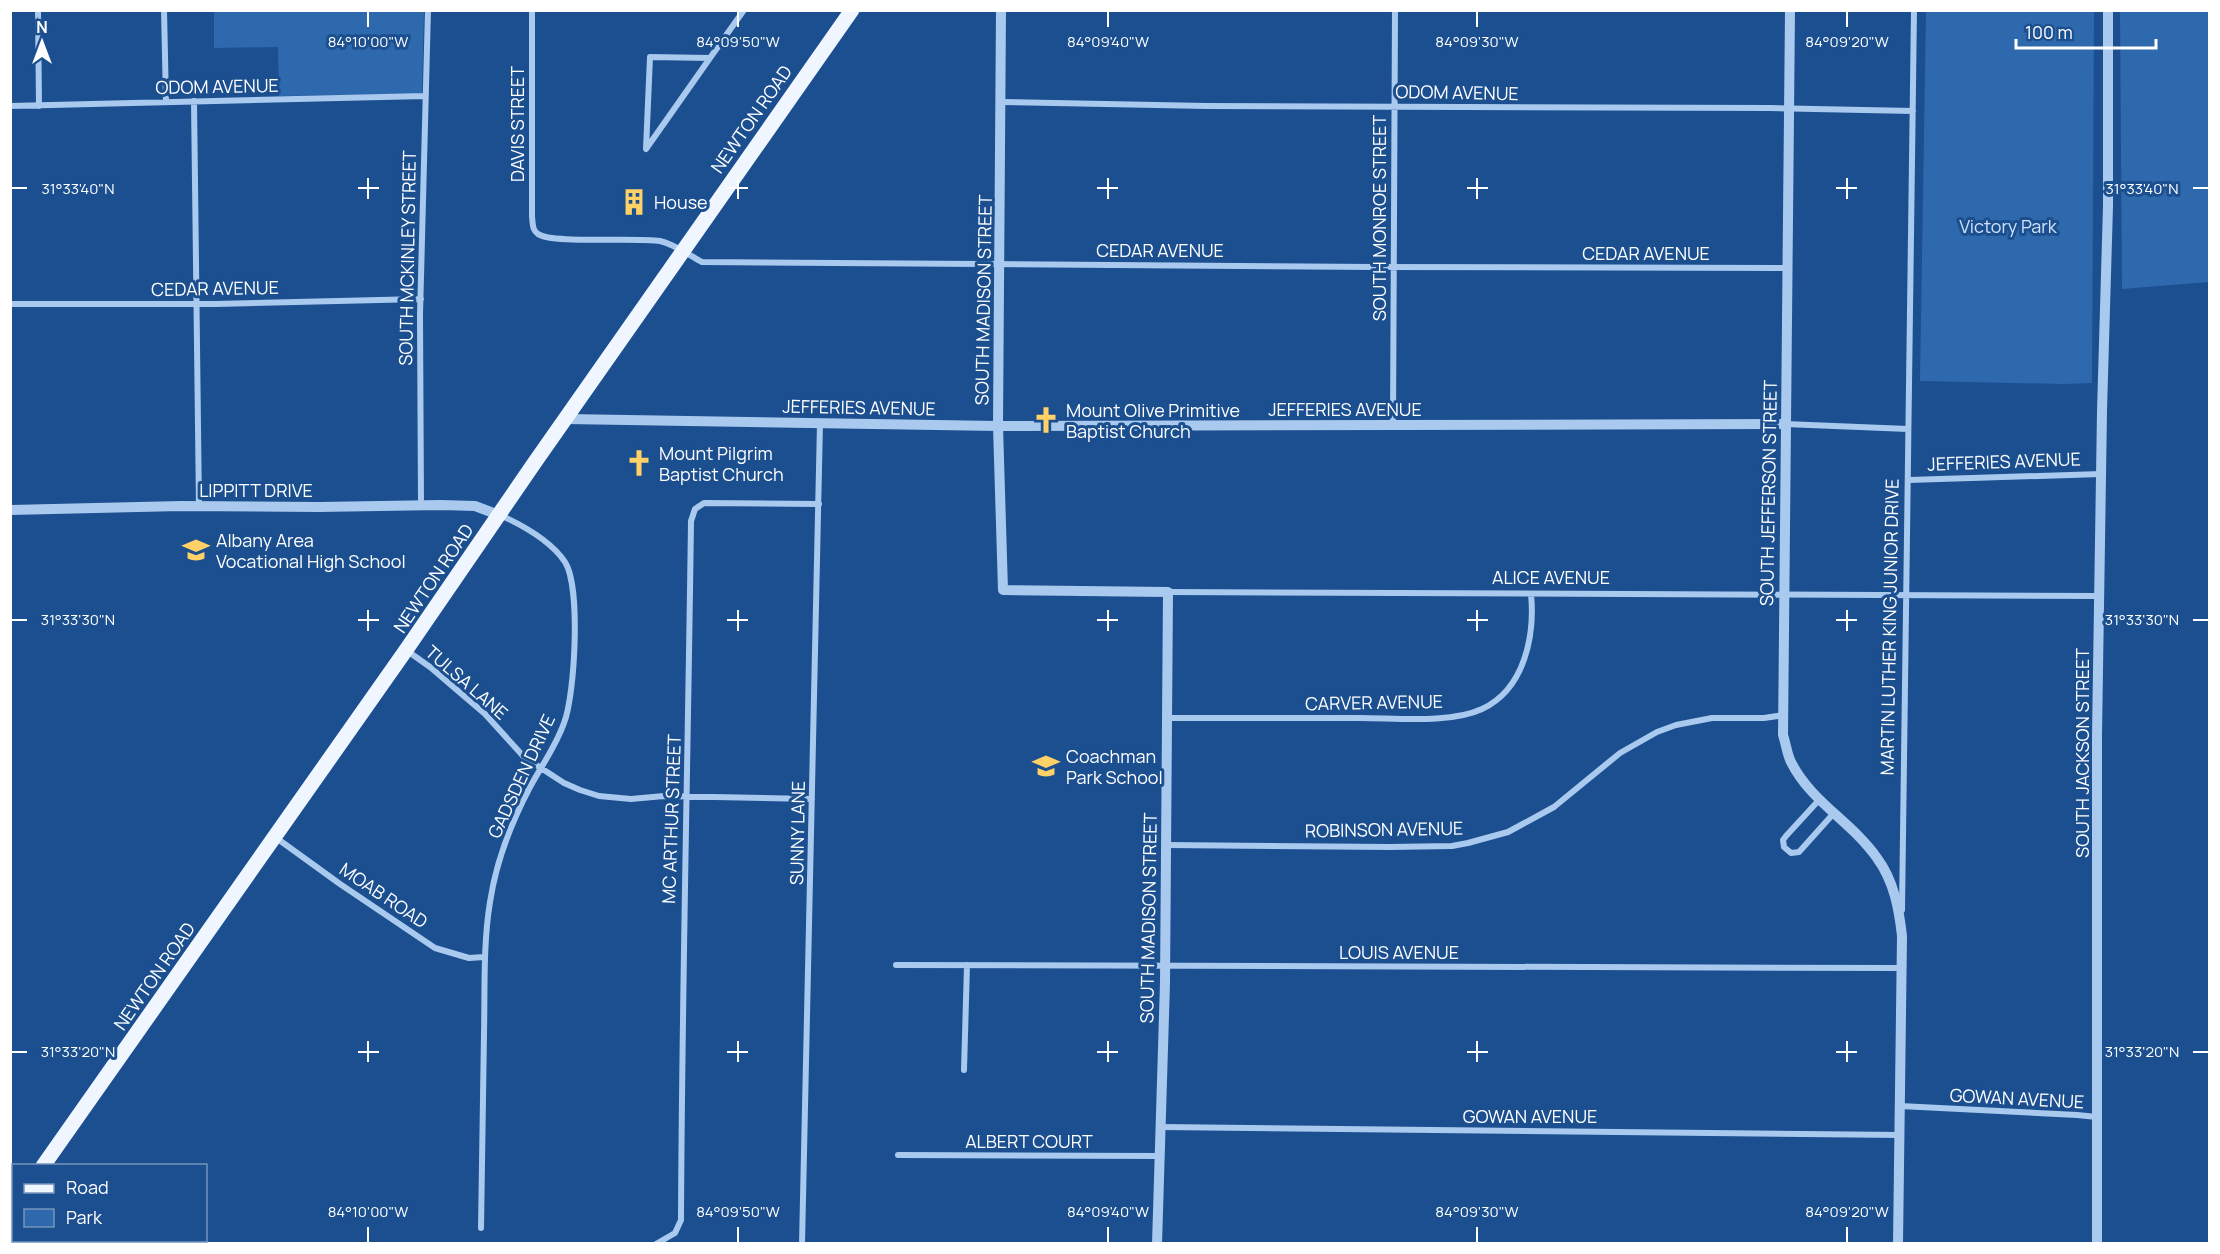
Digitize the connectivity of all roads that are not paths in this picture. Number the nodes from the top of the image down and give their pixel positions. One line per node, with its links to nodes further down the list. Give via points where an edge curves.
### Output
1 (38, 10): 18 (street)
2 (164, 10): 15 (street)
3 (428, 10): 13 (street, SOUTH MCKINLEY STREET)
4 (532, 10): 22 (street, DAVIS STREET, via 532,218 533,229)
5 (744, 10): 12 (street)
6 (852, 10): 23 (main road, NEWTON ROAD)
7 (1002, 10): 16 (street, SOUTH MADISON STREET)
8 (1395, 10): 19 (street, SOUTH MONROE STREET)
9 (1790, 10): 20 (street, SOUTH JEFFERSON STREET)
10 (1914, 10): 21 (street, MARTIN LUTHER KING JUNIOR DRIVE)
11 (2108, 10): 36 (street, SOUTH JACKSON STREET)
12 (710, 58): 12 (street, via 673,110 646,149 650,57)
13 (425, 96): 14 (street, ODOM AVENUE); 27 (street, SOUTH MCKINLEY STREET)
14 (194, 101): 15 (street, ODOM AVENUE); 29 (street)
15 (166, 102): 18 (street, ODOM AVENUE)
16 (1001, 102): 19 (street, ODOM AVENUE); 24 (street, SOUTH MADISON STREET)
17 (10, 106): 18 (street, ODOM AVENUE)
18 (39, 106)
19 (1394, 107): 20 (street, ODOM AVENUE); 25 (street, SOUTH MONROE STREET)
20 (1788, 109): 21 (street, ODOM AVENUE); 26 (street, SOUTH JEFFERSON STREET)
21 (1913, 111): 35 (street, MARTIN LUTHER KING JUNIOR DRIVE)
22 (539, 236): 23 (street, CEDAR AVENUE, via 638,239 662,242)
23 (682, 251): 24 (street, CEDAR AVENUE, via 702,262); 30 (main road, NEWTON ROAD)
24 (1000, 264): 25 (street, CEDAR AVENUE); 33 (street, SOUTH MADISON STREET)
25 (1394, 267): 26 (street, CEDAR AVENUE); 34 (street, SOUTH MONROE STREET)
26 (1787, 268): 32 (street, SOUTH JEFFERSON STREET)
27 (420, 299): 29 (street, CEDAR AVENUE); 39 (street, SOUTH MCKINLEY STREET)
28 (10, 304): 29 (street, CEDAR AVENUE)
29 (198, 304): 40 (street)
30 (566, 419): 31 (street, JEFFERIES AVENUE); 42 (main road, NEWTON ROAD)
31 (820, 423): 33 (street, JEFFERIES AVENUE); 38 (street, SUNNY LANE)
32 (1785, 424): 34 (street, JEFFERIES AVENUE); 35 (street, JEFFERIES AVENUE); 46 (street, SOUTH JEFFERSON STREET)
33 (998, 426): 34 (street, JEFFERIES AVENUE); 43 (street, SOUTH MADISON STREET)
34 (1393, 426)
35 (1908, 429): 37 (street, MARTIN LUTHER KING JUNIOR DRIVE)
36 (2101, 474): 37 (street, JEFFERIES AVENUE); 48 (street, SOUTH JACKSON STREET)
37 (1909, 480): 47 (street, MARTIN LUTHER KING JUNIOR DRIVE)
38 (819, 504): 53 (street, MC ARTHUR STREET, via 717,502 694,509); 54 (street, SUNNY LANE)
39 (421, 505): 40 (street, LIPPITT DRIVE); 42 (street, LIPPITT DRIVE, via 475,506)
40 (199, 507): 41 (street, LIPPITT DRIVE)
41 (10, 510)
42 (499, 515): 49 (main road, NEWTON ROAD); 52 (street, GADSDEN DRIVE, via 521,525 549,546 565,561 572,580 570,703 558,740)
43 (1004, 590): 44 (street, ALICE AVENUE)
44 (1168, 592): 45 (street, ALICE AVENUE); 51 (street, SOUTH MADISON STREET)
45 (1531, 594): 46 (street, ALICE AVENUE); 51 (street, CARVER AVENUE, via 1528,652 1502,694 1482,709 1437,719)
46 (1783, 594): 47 (street, ALICE AVENUE); 50 (street, SOUTH JEFFERSON STREET)
47 (1905, 594): 48 (street, ALICE AVENUE); 59 (street, MARTIN LUTHER KING JUNIOR DRIVE)
48 (2099, 596): 67 (street, SOUTH JACKSON STREET)
49 (406, 650): 52 (street, TULSA LANE, via 459,690 524,757); 57 (main road, NEWTON ROAD)
50 (1784, 715): 55 (street, SOUTH JEFFERSON STREET, via 1783,735 1790,761); 58 (street, ROBINSON AVENUE, via 1713,718 1657,732 1620,753 1544,812 1508,832 1468,843 1390,847)
51 (1167, 718): 58 (street, SOUTH MADISON STREET)
52 (541, 769): 53 (street, TULSA LANE, via 599,796); 60 (street, GADSDEN DRIVE, via 503,849 490,901)
53 (687, 797): 54 (street, TULSA LANE); 74 (street, MC ARTHUR STREET, via 681,1220 675,1233)
54 (812, 799): 75 (street, SUNNY LANE)
55 (1819, 800): 56 (street, SOUTH JEFFERSON STREET); 56 (street, via 1783,840 1784,847 1791,853 1799,852)
56 (1834, 813): 59 (street, SOUTH JEFFERSON STREET, via 1882,865 1894,891)
57 (275, 837): 60 (street, MOAB ROAD, via 435,948); 72 (main road, NEWTON ROAD)
58 (1166, 845): 63 (street, SOUTH MADISON STREET)
59 (1902, 936): 64 (street, MARTIN LUTHER KING JUNIOR DRIVE)
60 (484, 957): 73 (street, GADSDEN DRIVE)
61 (896, 965): 62 (street, LOUIS AVENUE)
62 (966, 965): 63 (street, LOUIS AVENUE); 65 (street)
63 (1165, 967): 64 (street, LOUIS AVENUE); 68 (street, SOUTH MADISON STREET)
64 (1902, 968): 66 (street, MARTIN LUTHER KING JUNIOR DRIVE)
65 (964, 1070)
66 (1900, 1106): 67 (street, GOWAN AVENUE); 69 (street, MARTIN LUTHER KING JUNIOR DRIVE)
67 (2097, 1117): 78 (street, SOUTH JACKSON STREET)
68 (1161, 1127): 69 (street, GOWAN AVENUE); 71 (street, SOUTH MADISON STREET)
69 (1900, 1134): 77 (street, MARTIN LUTHER KING JUNIOR DRIVE)
70 (898, 1155): 71 (street, ALBERT COURT)
71 (1160, 1156): 76 (street, SOUTH MADISON STREET)
72 (44, 1164)
73 (482, 1228)
74 (656, 1244)
75 (802, 1244)
76 (1157, 1244)
77 (1898, 1244)
78 (2097, 1244)

